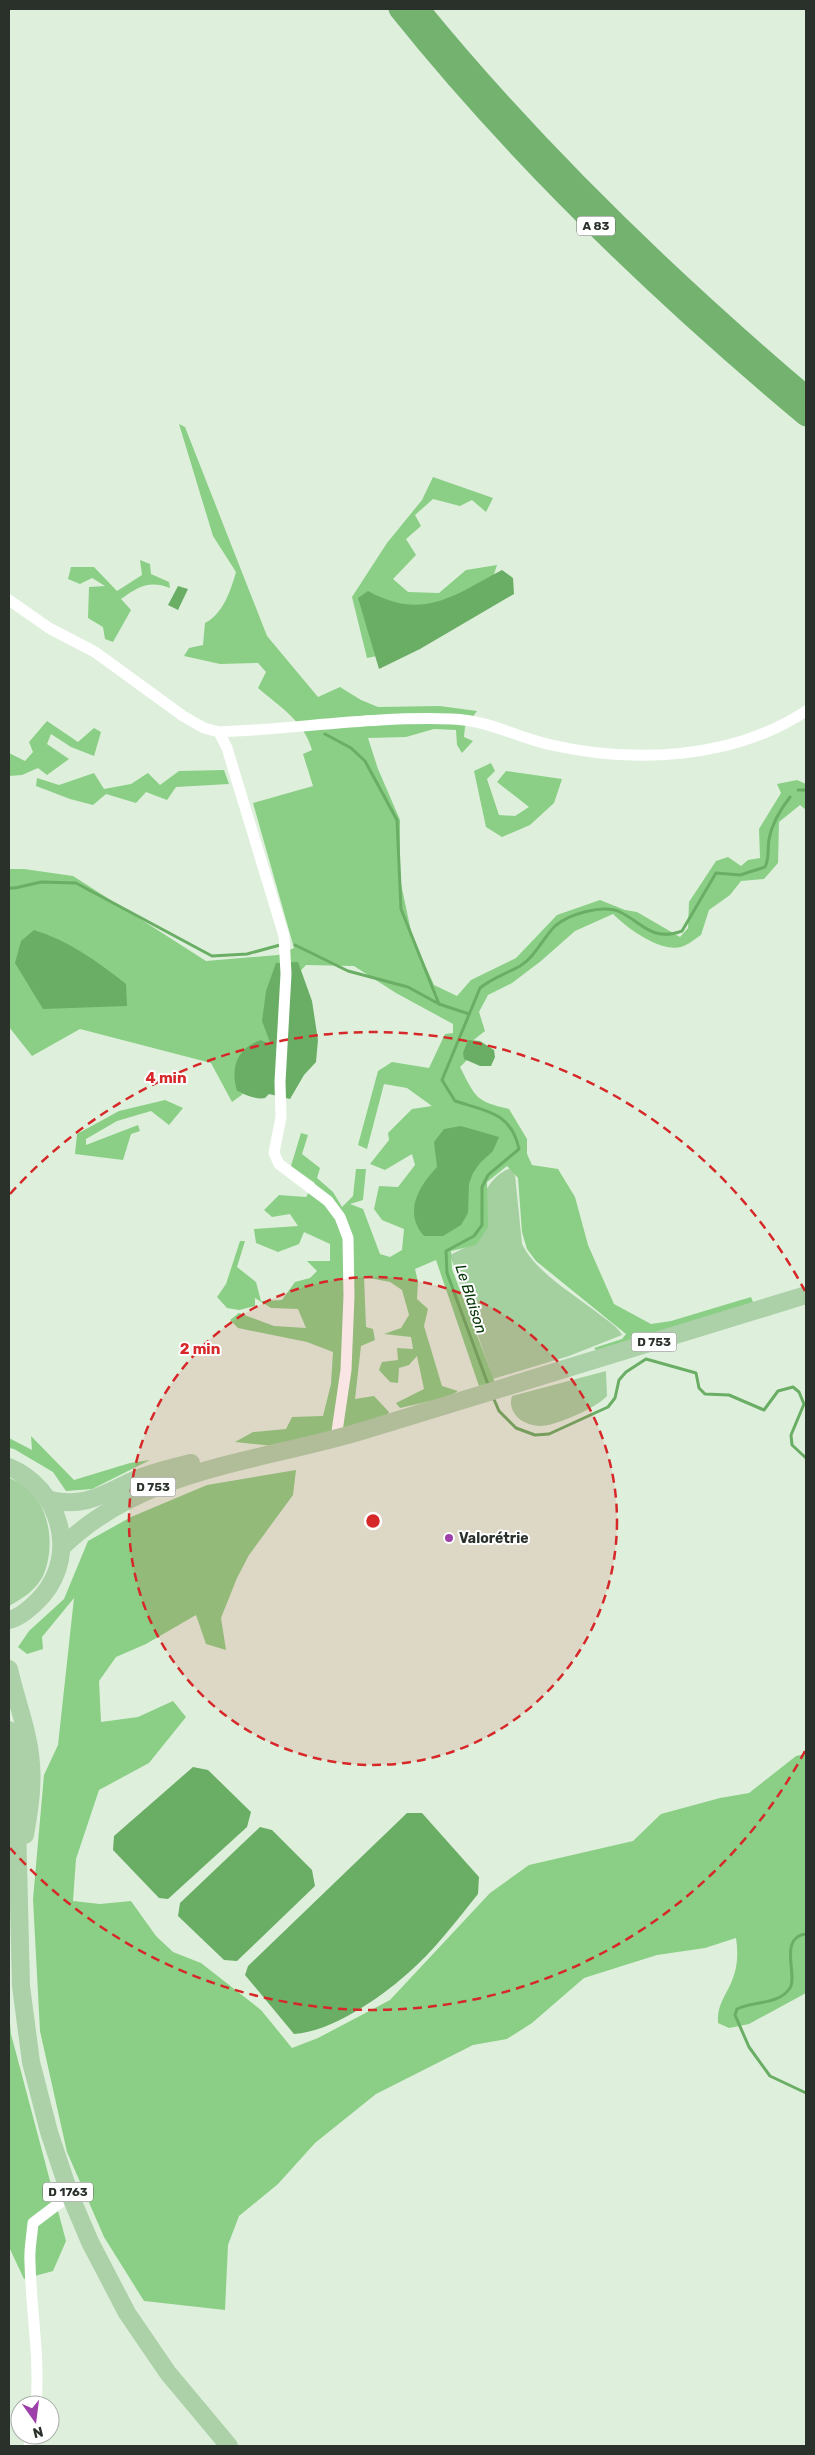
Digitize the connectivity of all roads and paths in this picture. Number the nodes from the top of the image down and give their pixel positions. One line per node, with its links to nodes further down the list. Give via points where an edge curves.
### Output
1 (399, 9): 4 (highway, A 83, via 494,120 575,205 692,317)
2 (419, 9): 3 (highway, A 83, via 493,95 581,189 694,298)
3 (806, 396)
4 (806, 416)
5 (9, 600): 7 (street, via 49,628 95,652 183,716)
6 (806, 711): 7 (street, via 740,742 702,750 645,755 546,744 482,723 455,719 350,722)
7 (219, 732): 9 (street, via 227,748 284,936 286,974 281,1117 274,1153 279,1164 328,1201 340,1217 348,1238 346,1370)
8 (806, 1295): 9 (main road, D 753)
9 (336, 1438): 10 (main road, D 753)
10 (259, 1456): 12 (main road, D 753, via 194,1462 163,1470 84,1502); 13 (main road, D 753, via 196,1472 145,1491 93,1519)
11 (9, 1467): 12 (main road, via 39,1486)
12 (50, 1500): 13 (main road, via 59,1519)
13 (62, 1547): 14 (main road, via 59,1567 49,1588 35,1605)
14 (10, 1622)
15 (9, 1669): 17 (main road, D 1763, via 28,1739 31,1766)
16 (9, 1730): 17 (main road, D 1763, via 16,1782)
17 (18, 1895): 18 (main road, D 1763, via 21,1986 30,2062)
18 (70, 2195): 19 (street, via 33,2223 30,2260); 20 (main road, D 1763, via 90,2242 127,2312 168,2373)
19 (37, 2395)
20 (229, 2446)

